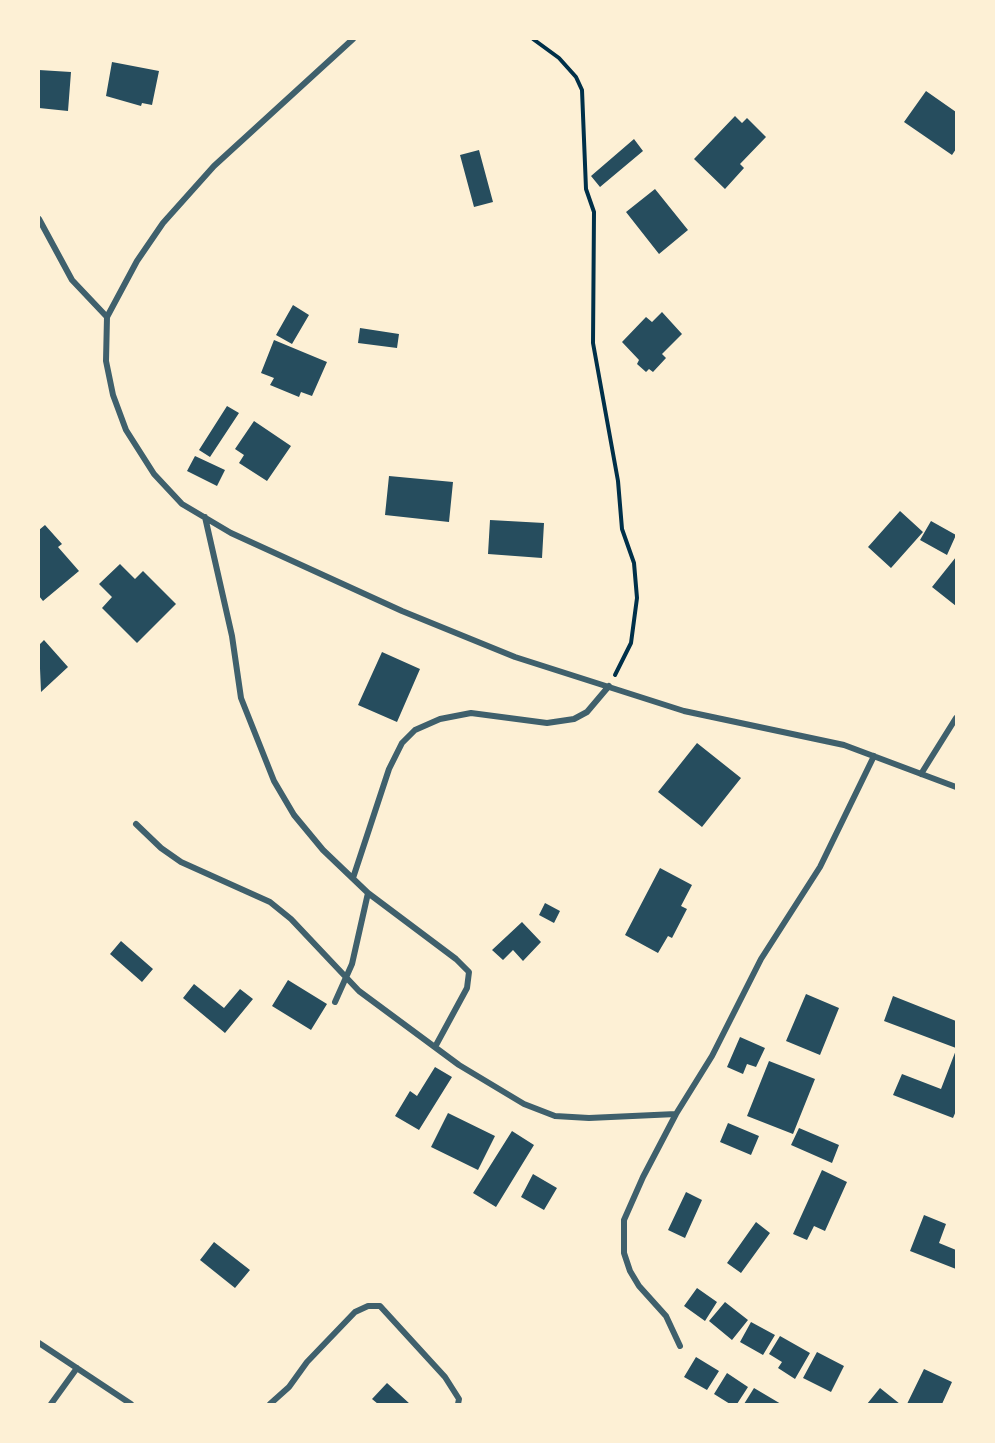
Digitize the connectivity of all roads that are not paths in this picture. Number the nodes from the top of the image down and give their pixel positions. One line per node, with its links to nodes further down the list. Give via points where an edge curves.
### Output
1 (353, 39): 3 (street, via 214,166 163,223)
2 (39, 219): 3 (street, via 72,280)
3 (107, 317): 4 (street, via 106,361 126,430 154,474 182,504)
4 (204, 517): 5 (street, via 402,611 515,657); 11 (street, via 242,698 255,737 294,815)
5 (609, 686): 7 (street, via 684,711 844,745); 11 (street, via 587,712 574,719 547,723 471,713 440,719 415,730 402,743 389,769)
6 (956, 718): 8 (street)
7 (874, 756): 8 (street); 16 (street, via 820,867 761,959 712,1056)
8 (921, 774): 9 (street)
9 (956, 787)
10 (136, 824): 13 (street, via 181,862 270,902 299,926)
11 (353, 878): 12 (street)
12 (368, 893): 13 (street); 15 (street, via 469,972 467,988)
13 (346, 978): 14 (street); 15 (street)
14 (335, 1002)
15 (435, 1047): 16 (street, via 524,1104 555,1116 589,1119)
16 (676, 1114): 18 (street, via 629,1208 622,1238 630,1271 666,1316)
17 (39, 1343): 19 (street)
18 (680, 1346)
19 (77, 1368): 20 (street); 21 (street)
20 (51, 1404)
21 (131, 1404)
22 (270, 1404): 23 (street, via 355,1312 380,1306 445,1377)
23 (458, 1404)

